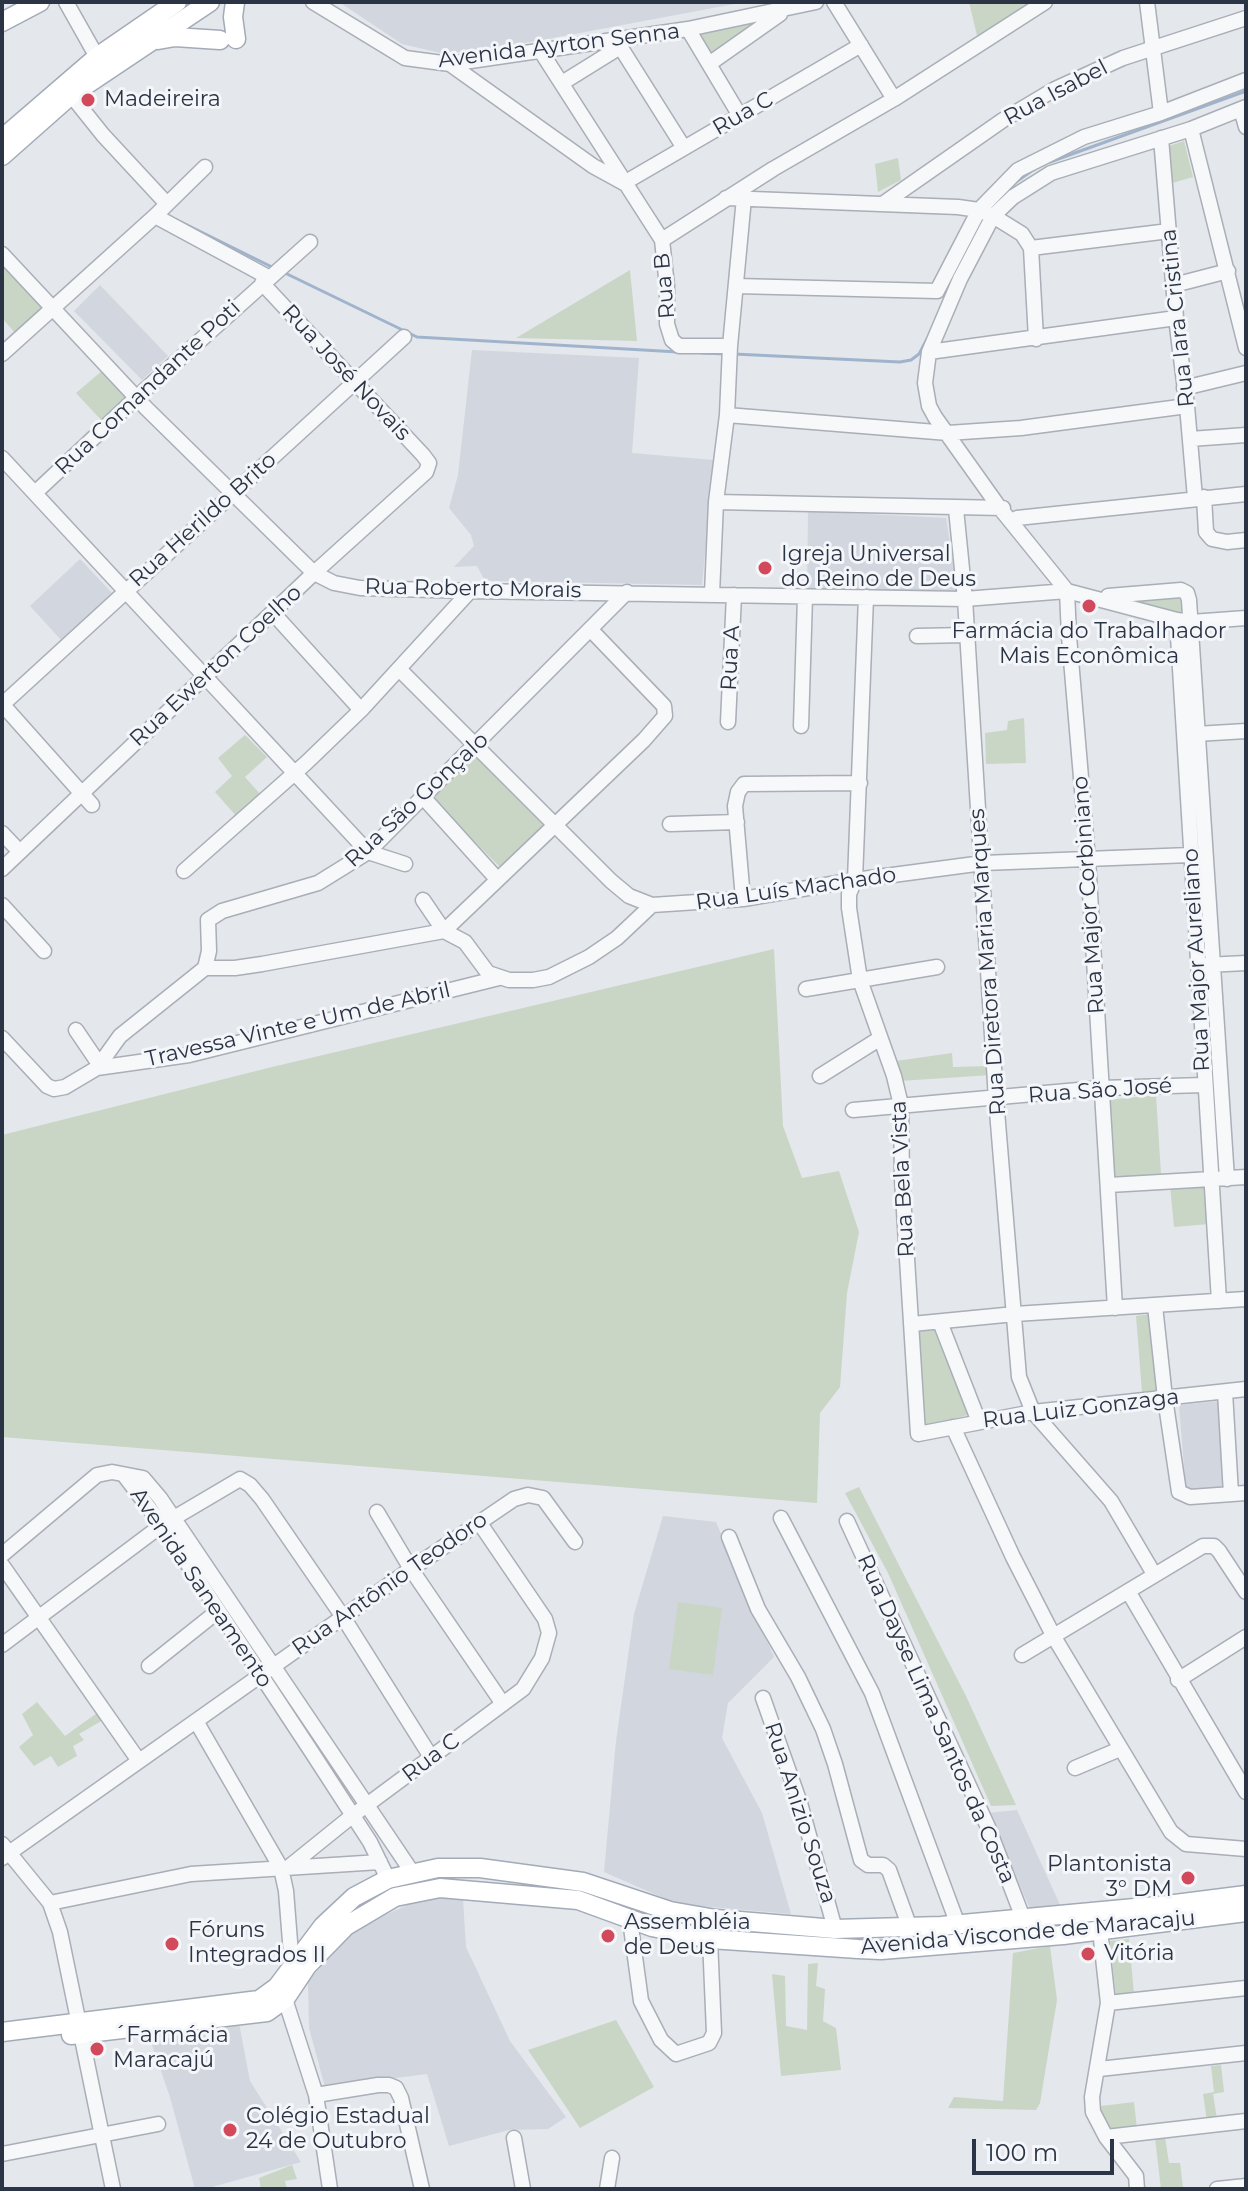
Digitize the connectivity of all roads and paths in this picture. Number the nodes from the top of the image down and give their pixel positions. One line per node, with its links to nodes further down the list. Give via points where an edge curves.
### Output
1 (40, 2): 13 (main road)
2 (66, 2): 20 (street)
3 (177, 2): 20 (main road)
4 (210, 2): 15 (main road)
5 (235, 2): 15 (main road, via 228,39)
6 (816, 2): 11 (street, Avenida Ayrton Senna)
7 (834, 2): 17 (street)
8 (1045, 2): 26 (street)
9 (1147, 2): 18 (street)
10 (314, 3): 21 (street, Avenida Ayrton Senna, via 405,58)
11 (786, 10): 14 (street, Avenida Ayrton Senna); 22 (street)
12 (1246, 18): 18 (street, Rua Isabel)
13 (2, 22)
14 (688, 29): 16 (street, Avenida Ayrton Senna); 22 (street)
15 (151, 41): 25 (main road)
16 (618, 43): 19 (street, Avenida Ayrton Senna); 24 (street); 34 (street)
17 (861, 45): 26 (street); 29 (street, Rua C)
18 (1153, 48): 28 (street); 40 (street, Rua Isabel, via 1045,95)
19 (540, 50): 21 (street, Avenida Ayrton Senna); 24 (street, Rua B)
20 (97, 57): 33 (main road)
21 (450, 64): 37 (street)
22 (709, 64): 29 (street)
23 (1246, 80): 28 (street)
24 (562, 83): 37 (street, Rua B)
25 (71, 95): 35 (main road); 41 (street)
26 (894, 99): 38 (street)
27 (1244, 108): 30 (street); 31 (street)
28 (1161, 113): 42 (street, via 1084,137 1033,161 1007,179)
29 (740, 116): 34 (street, Rua C)
30 (1246, 127)
31 (1191, 129): 32 (street); 49 (street)
32 (1161, 138): 42 (street, via 1051,173); 44 (street, Rua Iara Cristina)
33 (2, 139)
34 (684, 148): 37 (street, Rua C)
35 (2, 156)
36 (205, 167): 41 (street)
37 (624, 183): 45 (street, Rua B)
38 (725, 198): 39 (street); 45 (street)
39 (744, 198): 40 (street); 52 (street)
40 (884, 203): 42 (street)
41 (167, 204): 43 (street)
42 (986, 213): 47 (street, via 1022,234); 52 (street, via 937,291); 59 (street)
43 (155, 216): 50 (street, Rua José Novais); 53 (street)
44 (1169, 231): 47 (street); 51 (street, Rua Iara Cristina)
45 (662, 240): 57 (street, Rua B, via 672,340 679,346)
46 (310, 242): 50 (street, Rua Comandante Poti)
47 (1031, 248): 56 (street)
48 (2, 254): 53 (street, Rua Roberto Morais)
49 (1228, 271): 51 (street); 58 (street)
50 (265, 280): 62 (street, Rua José Novais); 64 (street, Rua Comandante Poti)
51 (1174, 285): 54 (street, Rua Iara Cristina)
52 (736, 286): 57 (street)
53 (52, 307): 60 (street); 64 (street, Rua Roberto Morais)
54 (1176, 318): 56 (street); 63 (street, Rua Iara Cristina)
55 (404, 337): 62 (street, Rua Herildo Brito)
56 (1036, 339): 59 (street)
57 (730, 346): 66 (street)
58 (1246, 348)
59 (929, 352): 67 (street, via 926,395)
60 (2, 354)
61 (1246, 373): 63 (street)
62 (356, 383): 71 (street, Rua José Novais); 73 (street, Rua Herildo Brito)
63 (1184, 388): 65 (street, Rua Iara Cristina)
64 (137, 397): 72 (street, Rua Comandante Poti); 73 (street, Rua Roberto Morais)
65 (1187, 406): 67 (street); 69 (street, Rua Iara Cristina)
66 (727, 415): 67 (street); 76 (street)
67 (948, 433): 77 (street)
68 (1246, 435): 69 (street)
69 (1190, 439): 75 (street, Rua Iara Cristina)
70 (2, 458): 72 (street)
71 (429, 463): 81 (street, Rua Ewerton Coelho, via 417,482)
72 (35, 493): 82 (street)
73 (234, 493): 81 (street, Rua Roberto Morais); 82 (street, Rua Herildo Brito)
74 (1246, 494): 75 (street)
75 (1200, 498): 79 (street); 80 (street, Rua Iara Cristina, via 1212,539)
76 (716, 502): 78 (street); 86 (street)
77 (999, 507): 78 (street); 79 (street); 85 (street)
78 (956, 509): 91 (street, Rua Diretora Maria Marques)
79 (1017, 518): 85 (street)
80 (1246, 540)
81 (314, 573): 83 (street, Rua Roberto Morais, via 348,586); 92 (street, Rua Ewerton Coelho)
82 (123, 591): 99 (street); 100 (street, Rua Herildo Brito)
83 (470, 591): 84 (street, Rua Roberto Morais); 98 (street)
84 (627, 592): 86 (street, Rua Roberto Morais); 95 (street, Rua São Gonçalo)
85 (1074, 592): 90 (street, Rua Roberto Morais); 91 (street, Rua Roberto Morais); 118 (street, Rua Major Corbiniano)
86 (712, 594): 87 (street, Rua Roberto Morais)
87 (734, 595): 88 (street, Rua Roberto Morais); 102 (street, Rua A)
88 (805, 597): 89 (street, Rua Roberto Morais); 103 (street)
89 (866, 597): 91 (street, Rua Roberto Morais); 108 (street, Rua Bela Vista)
90 (1097, 597): 94 (street, Rua Roberto Morais); 94 (street, Rua Major Aureliano, via 1186,592)
91 (965, 599): 96 (street, Rua Diretora Maria Marques)
92 (273, 613): 99 (street, Rua Ewerton Coelho); 101 (street)
93 (1246, 618): 94 (street)
94 (1184, 621): 105 (street, Rua Major Aureliano); 117 (street, Rua Major Aureliano)
95 (591, 630): 106 (street, Rua São Gonçalo); 113 (street, via 666,714)
96 (967, 635): 97 (street); 119 (street, Rua Diretora Maria Marques)
97 (917, 636)
98 (400, 670): 101 (street); 106 (street)
99 (204, 678): 107 (street); 110 (street, Rua Ewerton Coelho)
100 (2, 704): 110 (street)
101 (361, 710): 107 (street)
102 (728, 722)
103 (801, 726)
104 (1246, 731): 105 (street)
105 (1196, 734): 132 (street, Rua Major Aureliano)
106 (477, 745): 109 (street, Rua São Gonçalo); 113 (street)
107 (295, 773): 116 (street); 122 (street)
108 (860, 783): 111 (street, via 744,784 735,801); 124 (street, Rua Bela Vista)
109 (423, 797): 116 (street, Rua São Gonçalo); 123 (street)
110 (87, 799): 115 (street, Rua Ewerton Coelho)
111 (737, 822): 112 (street); 125 (street)
112 (670, 824)
113 (556, 826): 123 (street); 128 (street, via 621,889)
114 (2, 833): 115 (street)
115 (20, 852): 121 (street, Rua Ewerton Coelho)
116 (368, 852): 120 (street); 135 (street, Rua São Gonçalo, via 318,883 222,911 208,920)
117 (1190, 855): 118 (street, Rua Luís Machado); 133 (street, Rua Major Aureliano)
118 (1088, 860): 119 (street, Rua Luís Machado); 145 (street, Rua Major Corbiniano)
119 (983, 863): 124 (street, Rua Luís Machado); 146 (street, Rua Diretora Maria Marques)
120 (405, 864)
121 (2, 869)
122 (184, 871)
123 (497, 879): 129 (street)
124 (855, 880): 125 (street, Rua Luís Machado); 137 (street, Rua Bela Vista, via 849,908)
125 (743, 899): 128 (street, Rua Luís Machado)
126 (423, 900): 129 (street)
127 (2, 905): 130 (street)
128 (652, 905): 136 (street, via 617,938 567,969 533,980)
129 (444, 931): 135 (street, via 262,964); 136 (street, via 465,942 488,973)
130 (44, 951)
131 (1246, 963): 132 (street)
132 (1213, 964): 133 (street); 151 (street, Rua Major Aureliano)
133 (1197, 966): 144 (street, Rua Major Aureliano)
134 (937, 967): 137 (street)
135 (205, 968): 142 (street, via 120,1036)
136 (499, 978): 142 (street, Travessa Vinte e Um de Abril, via 189,1055)
137 (860, 980): 138 (street); 141 (street, Rua Bela Vista)
138 (806, 989)
139 (76, 1030): 142 (street)
140 (2, 1038): 142 (street, via 54,1089)
141 (879, 1039): 143 (street); 147 (street, Rua Bela Vista)
142 (98, 1066)
143 (820, 1076)
144 (1204, 1085): 145 (street, Rua São José); 150 (street, Rua Major Aureliano)
145 (1101, 1088): 146 (street, Rua São José); 152 (street, Rua Major Corbiniano)
146 (996, 1099): 147 (street, Rua São José); 157 (street, Rua Diretora Maria Marques)
147 (901, 1105): 148 (street, Rua São José); 159 (street, Rua Bela Vista)
148 (853, 1110)
149 (1246, 1177): 151 (street)
150 (1211, 1179): 151 (street); 152 (street); 154 (street, Rua Major Aureliano)
151 (1227, 1179)
152 (1109, 1185): 156 (street, Rua Major Corbiniano)
153 (1246, 1299): 154 (street)
154 (1219, 1301): 155 (street)
155 (1155, 1306): 156 (street); 162 (street)
156 (1115, 1308): 157 (street)
157 (1015, 1314): 158 (street); 163 (street, Rua Diretora Maria Marques, via 1019,1377)
158 (940, 1322): 159 (street); 164 (street)
159 (912, 1324): 166 (street, Rua Bela Vista)
160 (1246, 1389): 161 (street, Rua Luiz Gonzaga)
161 (1225, 1392): 162 (street, Rua Luiz Gonzaga); 167 (street)
162 (1165, 1398): 163 (street, Rua Luiz Gonzaga); 167 (street, via 1179,1492 1190,1497)
163 (1033, 1412): 164 (street, Rua Luiz Gonzaga); 178 (street, via 1111,1501)
164 (979, 1422): 165 (street, Rua Luiz Gonzaga)
165 (953, 1427): 166 (street, Rua Luiz Gonzaga); 184 (street)
166 (918, 1434)
167 (1239, 1494)
168 (377, 1512): 177 (street)
169 (781, 1518): 218 (street, via 872,1693)
170 (847, 1521): 216 (street, Rua Dayse Lima Santos da Costa, via 988,1827)
171 (168, 1522): 175 (street, Avenida Saneamento, via 143,1478 108,1472 94,1477); 181 (street, Avenida Saneamento); 182 (street); 183 (street, via 240,1479 262,1499); 189 (street, Avenida Saneamento)
172 (479, 1522): 174 (street, Rua Antônio Teodoro, via 514,1499 537,1496); 177 (street, Rua Antônio Teodoro); 192 (street, Rua C, via 548,1624 542,1658 523,1689)
173 (729, 1537): 219 (street, via 758,1609 823,1729 861,1860 889,1870)
174 (575, 1542)
175 (2, 1555)
176 (2, 1565): 182 (street)
177 (411, 1569): 183 (street, Rua Antônio Teodoro); 192 (street)
178 (1154, 1574): 179 (street); 180 (street, via 1199,1548 1214,1546)
179 (1128, 1591): 184 (street); 190 (street)
180 (1246, 1592)
181 (218, 1611): 188 (street); 189 (street, Avenida Saneamento)
182 (40, 1617): 186 (street); 198 (street)
183 (343, 1617): 189 (street, Rua Antônio Teodoro); 196 (street)
184 (1054, 1637): 187 (street); 195 (street)
185 (1246, 1637): 190 (street)
186 (2, 1645)
187 (1022, 1655)
188 (149, 1666)
189 (266, 1671): 193 (street, Rua Antônio Teodoro); 194 (street, Avenida Saneamento)
190 (1178, 1680): 200 (street)
191 (763, 1698): 220 (street, Rua Anizio Souza, via 800,1803)
192 (503, 1704): 196 (street, Rua C)
193 (196, 1721): 198 (street, Rua Antônio Teodoro); 206 (street)
194 (317, 1747): 202 (street, Avenida Saneamento); 203 (street, Avenida Saneamento)
195 (1120, 1749): 199 (street); 204 (street, via 1176,1837 1186,1844)
196 (431, 1757): 202 (street, Rua C)
197 (1246, 1760): 200 (street)
198 (139, 1761): 205 (street, Rua Antônio Teodoro)
199 (1075, 1768)
200 (1231, 1769): 201 (street)
201 (1246, 1792)
202 (367, 1806): 203 (street, Rua C); 208 (street, Avenida Saneamento)
203 (352, 1816): 206 (street, Rua C); 207 (street, Avenida Saneamento)
204 (1246, 1849)
205 (4, 1852): 212 (street)
206 (286, 1867): 207 (street); 212 (street, via 191,1874); 223 (street)
207 (384, 1871): 208 (main road, Avenida Visconde de Maracaju); 223 (main road, Avenida Visconde de Maracaju, via 340,1909)
208 (412, 1872): 209 (main road, Avenida Visconde de Maracaju, via 480,1868)
209 (580, 1891): 211 (main road, Avenida Visconde de Maracaju); 225 (main road, Avenida Visconde de Maracaju, via 440,1888 395,1897 346,1926 318,1953)
210 (1246, 1895): 214 (main road, Avenida Visconde de Maracaju)
211 (607, 1899): 217 (main road, Avenida Visconde de Maracaju); 220 (main road, Avenida Visconde de Maracaju, via 692,1915)
212 (50, 1903): 227 (street)
213 (1246, 1912): 214 (main road, Avenida Visconde de Maracaju)
214 (1168, 1913): 215 (main road, Avenida Visconde de Maracaju)
215 (1135, 1916): 216 (main road, Avenida Visconde de Maracaju); 221 (main road, Avenida Visconde de Maracaju)
216 (1023, 1918): 218 (main road, Avenida Visconde de Maracaju)
217 (630, 1920): 222 (main road, Avenida Visconde de Maracaju); 222 (street, via 641,2001 661,2040 676,2054 709,2043 714,2033)
218 (958, 1925): 219 (main road, Avenida Visconde de Maracaju)
219 (910, 1928): 220 (main road, Avenida Visconde de Maracaju)
220 (835, 1929)
221 (1100, 1930): 222 (main road, Avenida Visconde de Maracaju, via 881,1950); 226 (street)
222 (710, 1939)
223 (292, 1967): 227 (main road, Avenida Visconde de Maracaju, via 277,1987 254,2001)
224 (1246, 1988): 226 (street)
225 (285, 1999): 227 (main road, Avenida Visconde de Maracaju, via 256,2014); 232 (street)
226 (1108, 2003): 231 (street)
227 (81, 2028): 228 (main road, Avenida Visconde de Maracaju); 229 (main road, Avenida Visconde de Maracaju); 235 (street)
228 (2, 2032)
229 (2, 2044)
230 (1246, 2053): 231 (street)
231 (1099, 2069): 236 (street, via 1092,2105)
232 (316, 2095): 242 (street); 243 (street, via 386,2085 399,2091)
233 (1246, 2121): 236 (street)
234 (158, 2124): 235 (street)
235 (101, 2134): 238 (street); 241 (street)
236 (1106, 2137): 246 (street, via 1136,2176)
237 (514, 2138): 244 (street)
238 (2, 2154)
239 (612, 2158): 245 (street)
240 (1246, 2186): 247 (street)
241 (113, 2189)
242 (330, 2189)
243 (422, 2189)
244 (523, 2189)
245 (607, 2189)
246 (1137, 2189)
247 (1217, 2189)

